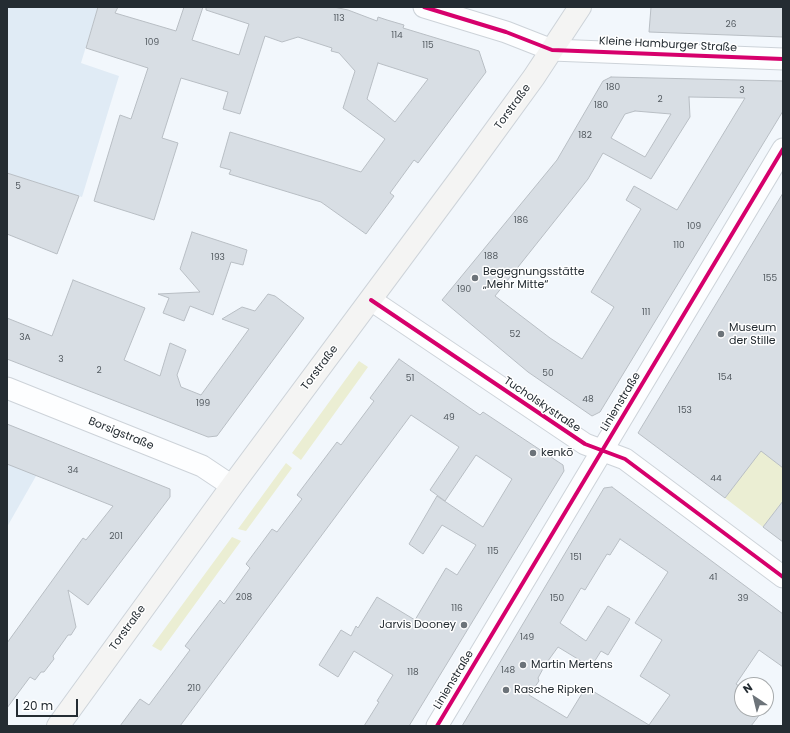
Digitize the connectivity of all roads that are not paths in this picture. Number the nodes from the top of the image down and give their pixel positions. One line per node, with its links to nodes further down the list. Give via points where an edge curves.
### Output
1 (424, 7): 3 (street, Kleine Hamburger Straße, via 506,32)
2 (580, 7): 3 (main road, Torstraße)
3 (552, 50): 4 (street, Kleine Hamburger Straße); 6 (main road, Torstraße)
4 (783, 59)
5 (783, 149): 8 (street, Linienstraße)
6 (371, 300): 8 (street, Tucholskystraße, via 579,440); 9 (main road, Torstraße)
7 (7, 388): 9 (street, Borsigstraße, via 202,466)
8 (602, 450): 10 (street, Tucholskystraße, via 625,460); 12 (street, Linienstraße)
9 (232, 486): 11 (main road, Torstraße)
10 (783, 577)
11 (58, 726)
12 (437, 726)

